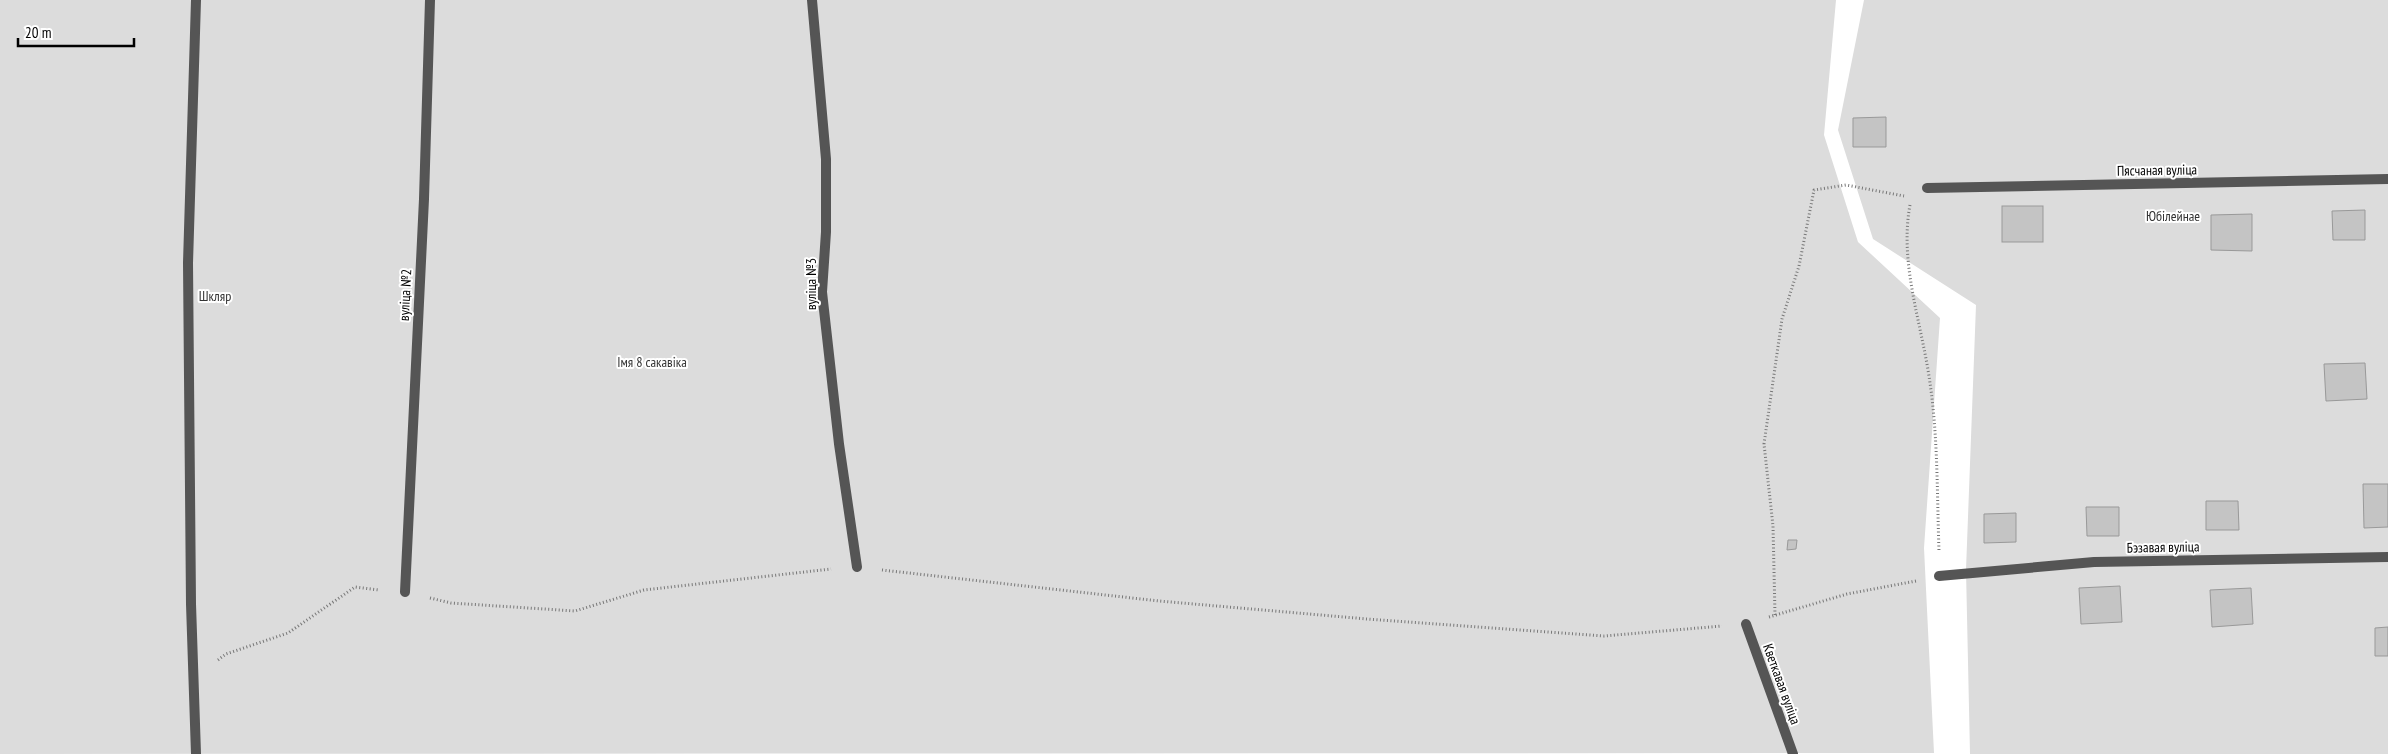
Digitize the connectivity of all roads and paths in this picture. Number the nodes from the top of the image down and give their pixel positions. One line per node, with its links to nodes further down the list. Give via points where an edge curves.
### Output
1 (196, 0): 12 (street, via 188,263)
2 (430, 0): 9 (street, вуліца №2)
3 (812, 0): 7 (street, вуліца №3, via 826,159 822,292)
4 (2388, 179): 5 (street, Пясчаная вуліца)
5 (1927, 188)
6 (2388, 557): 8 (street, Бэзавая вуліца, via 2094,562)
7 (857, 567): 9 (path, via 644,590 575,612 452,603); 11 (path, via 1159,601 1604,636)
8 (1939, 576): 10 (path, via 1847,594); 10 (path, via 1936,435 1930,381 1914,304 1906,228 1911,198 1846,185 1814,190 1799,266 1782,319 1764,444 1772,526)
9 (405, 592): 12 (path, via 355,587 288,633 226,654)
10 (1775, 615): 11 (path)
11 (1746, 624): 14 (street, Кветкавая вуліца)
12 (194, 679): 13 (street)
13 (196, 754)
14 (1792, 754)

